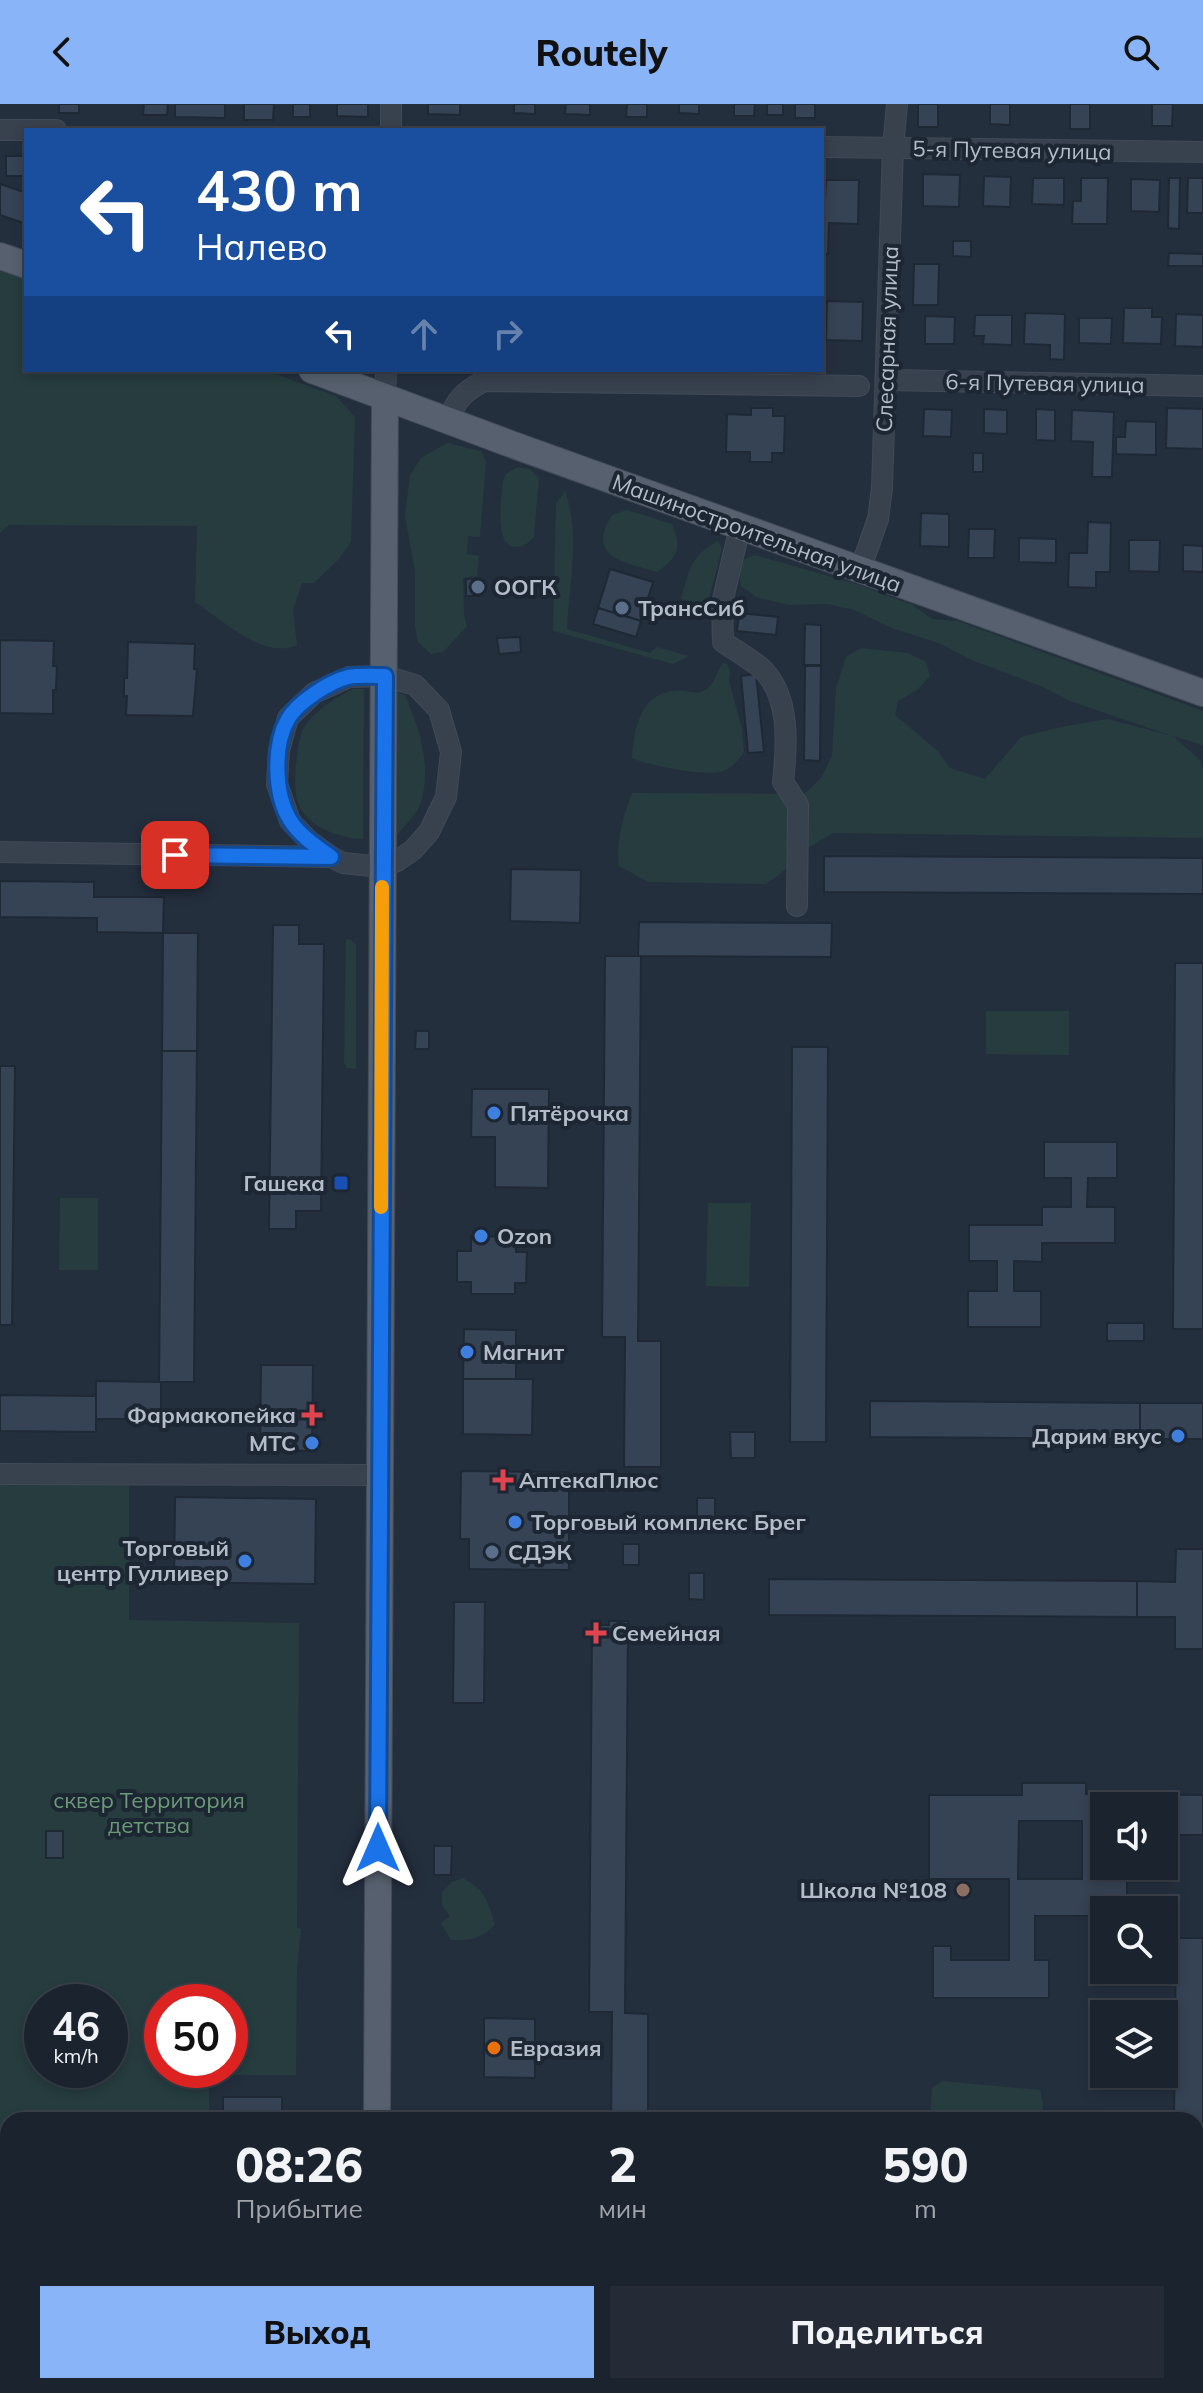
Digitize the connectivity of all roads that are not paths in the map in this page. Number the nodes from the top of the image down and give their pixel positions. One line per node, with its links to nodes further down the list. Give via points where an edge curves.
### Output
1 (391, 104): 3 (street)
2 (897, 104): 7 (street, Слесарная улица)
3 (391, 128)
4 (0, 130): 5 (street)
5 (24, 130)
6 (824, 147): 7 (street, 5-я Путевая улица)
7 (893, 148): 8 (street, 5-я Путевая улица); 13 (street, Слесарная улица)
8 (1203, 152)
9 (0, 256): 10 (main road)
10 (24, 264)
11 (317, 372): 16 (main road, Машиностроительная улица)
12 (386, 372): 16 (street)
13 (887, 380): 15 (street, 6-я Путевая улица); 19 (street, Слесарная улица, via 878,519)
14 (859, 386): 17 (street, via 484,381 454,404)
15 (1203, 386)
16 (385, 397): 17 (main road, Машиностроительная улица); 20 (main road)
17 (449, 420): 18 (main road, Машиностроительная улица)
18 (740, 527): 19 (main road, Машиностроительная улица); 25 (street, via 722,603 723,642 762,669 778,693 786,752 783,782 798,805)
19 (860, 570): 21 (main road, Машиностроительная улица)
20 (385, 676): 23 (street, via 349,677 314,693 288,718 277,784 290,821); 24 (main road); 24 (street, via 415,685 439,710 451,752 446,797 429,832 413,850)
21 (1203, 693)
22 (0, 852): 23 (street)
23 (331, 857): 24 (street)
24 (382, 867): 27 (main road)
25 (797, 906)
26 (0, 1474): 27 (street)
27 (380, 1475): 28 (main road)
28 (377, 2112)

